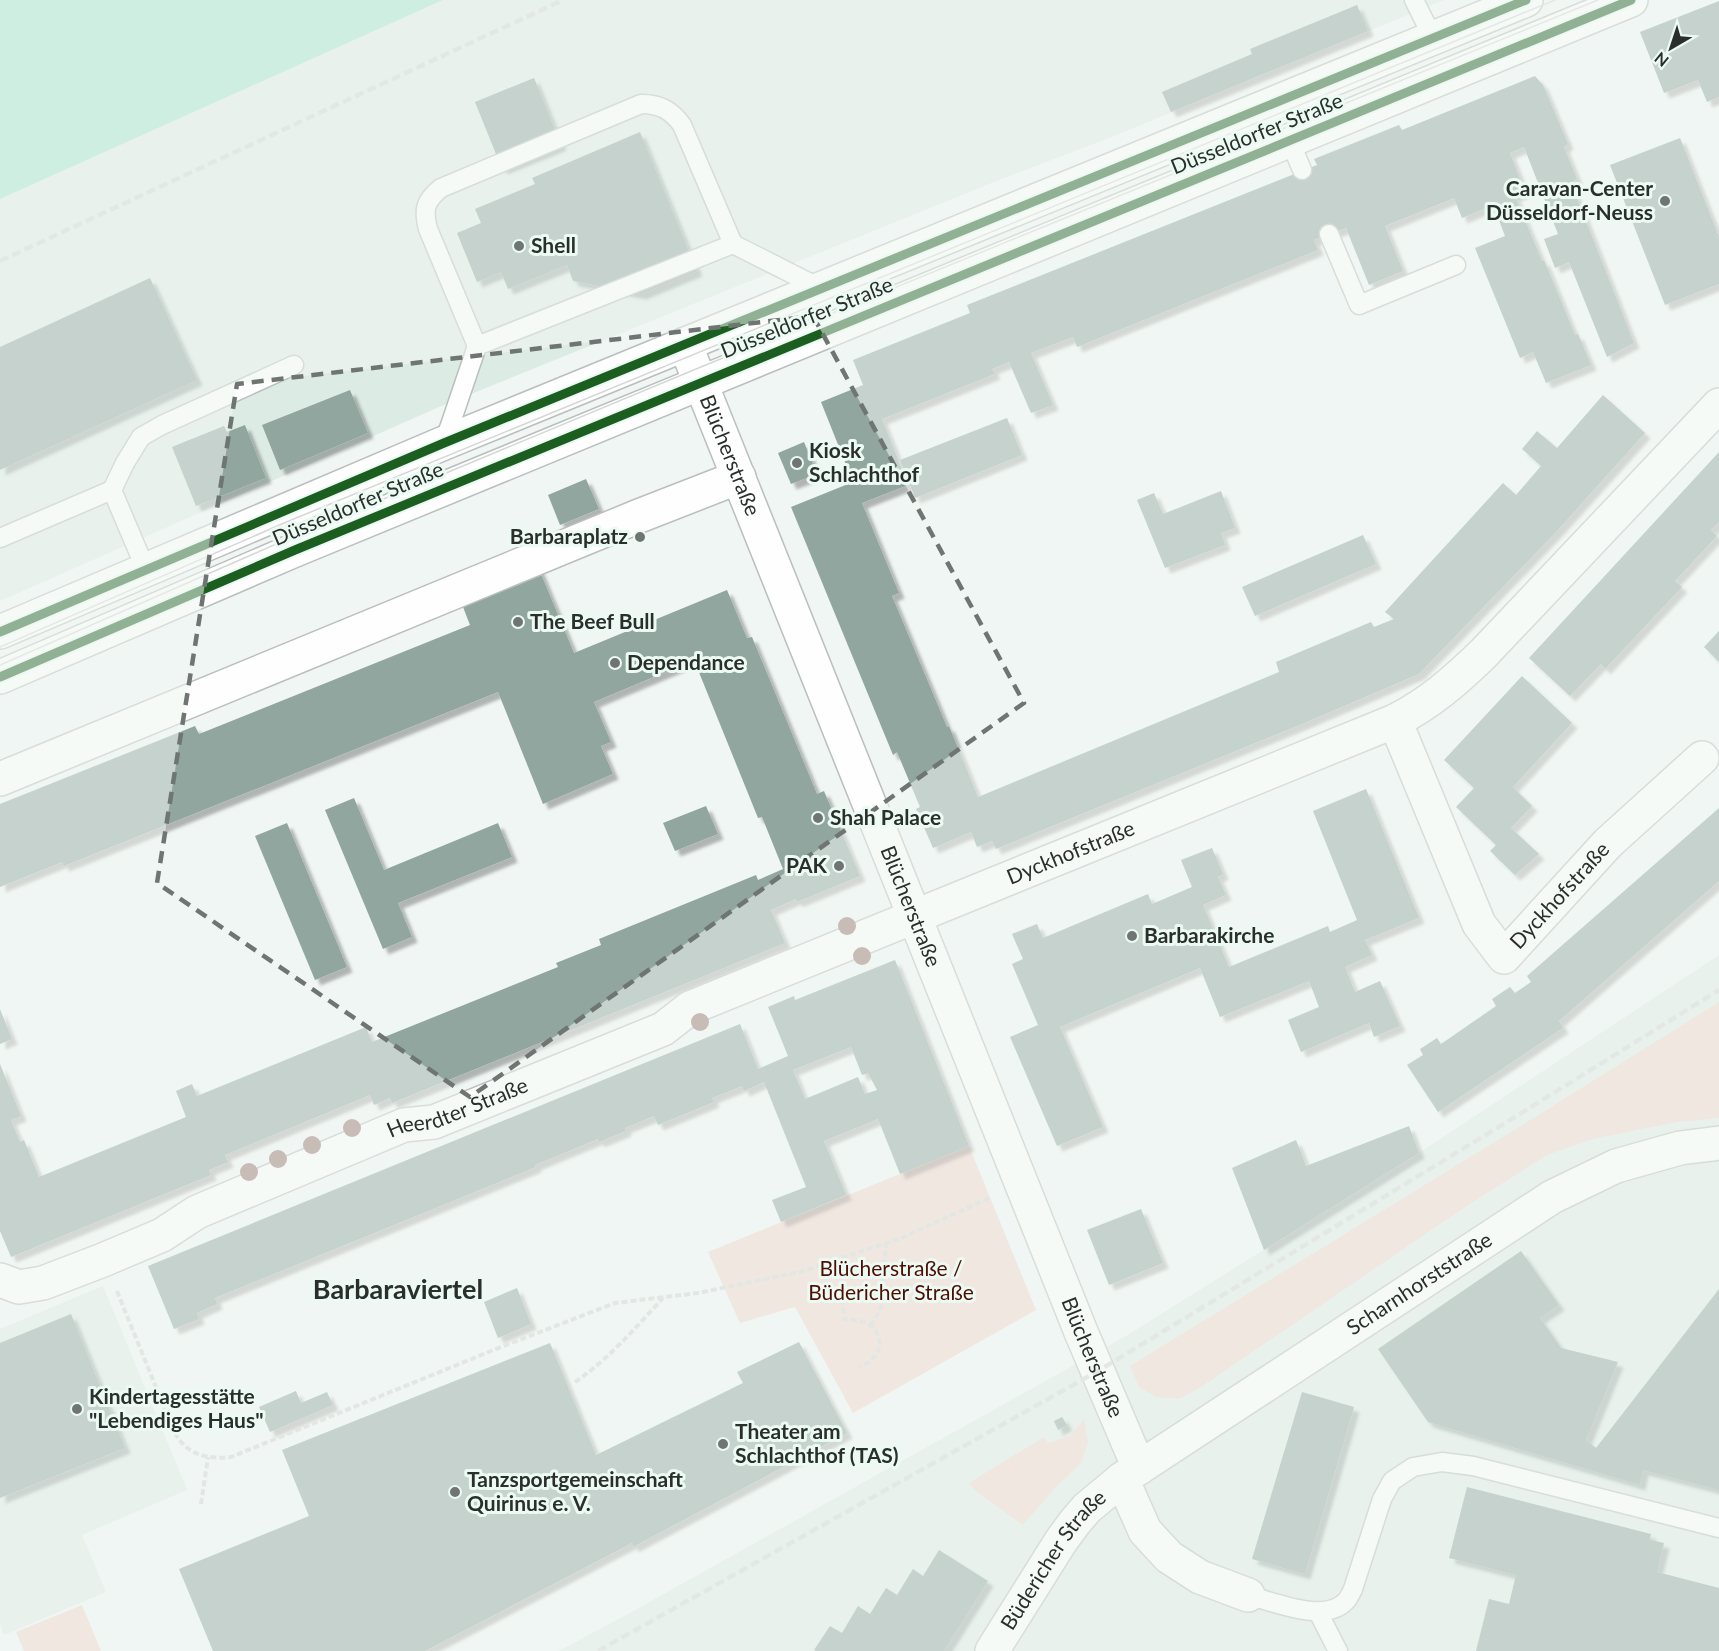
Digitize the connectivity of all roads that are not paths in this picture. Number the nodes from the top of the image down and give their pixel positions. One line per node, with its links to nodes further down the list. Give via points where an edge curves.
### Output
1 (1414, 0): 4 (lane)
2 (1526, 0): 4 (street, Düsseldorfer Straße)
3 (1631, 0): 5 (street, Düsseldorfer Straße)
4 (1433, 38): 10 (street, Düsseldorfer Straße)
5 (1290, 141): 6 (lane); 14 (street, Düsseldorfer Straße)
6 (1302, 170)
7 (1329, 234): 9 (lane, via 1359,305)
8 (733, 244): 10 (lane); 12 (lane); 12 (lane, via 682,125 666,108 641,104 441,188 431,196 425,217 428,229)
9 (1456, 265)
10 (822, 290): 11 (street, Düsseldorfer Straße)
11 (686, 344): 14 (street, Blücherstraße); 16 (street, Düsseldorfer Straße)
12 (477, 346): 16 (lane)
13 (294, 365): 18 (lane, via 141,437)
14 (701, 381): 17 (street, Blücherstraße); 22 (street, Düsseldorfer Straße, via 295,549)
15 (1719, 405): 23 (street, Dyckhofstraße, via 1483,654 1434,698)
16 (444, 443): 20 (street, Düsseldorfer Straße)
17 (739, 477): 25 (street); 26 (street, Blücherstraße)
18 (112, 490): 19 (lane); 20 (lane)
19 (0, 538)
20 (146, 570): 21 (street, Düsseldorfer Straße)
21 (0, 632)
22 (0, 677)
23 (1395, 721): 24 (street, Dyckhofstraße, via 1479,924 1504,957 1608,843); 26 (street, Dyckhofstraße)
24 (1702, 758)
25 (0, 779)
26 (915, 917): 28 (street, Heerdter Straße, via 690,1008 663,1029 434,1122 404,1125 208,1207 162,1234 103,1260 43,1283 19,1287); 29 (street, Blücherstraße, via 1081,1332)
27 (1719, 1143): 29 (street, Scharnhorststraße, via 1680,1148 1616,1166 1551,1197)
28 (0, 1280)
29 (1131, 1474): 31 (street, Büdericher Straße, via 1145,1530 1169,1557 1200,1577); 33 (street, Büdericher Straße, via 1075,1522)
30 (1719, 1528): 32 (lane, via 1473,1466 1442,1462 1413,1467 1392,1481 1382,1499 1346,1601 1334,1610)
31 (1248, 1595): 32 (lane)
32 (1318, 1612): 34 (lane)
33 (992, 1651)
34 (1338, 1651)

